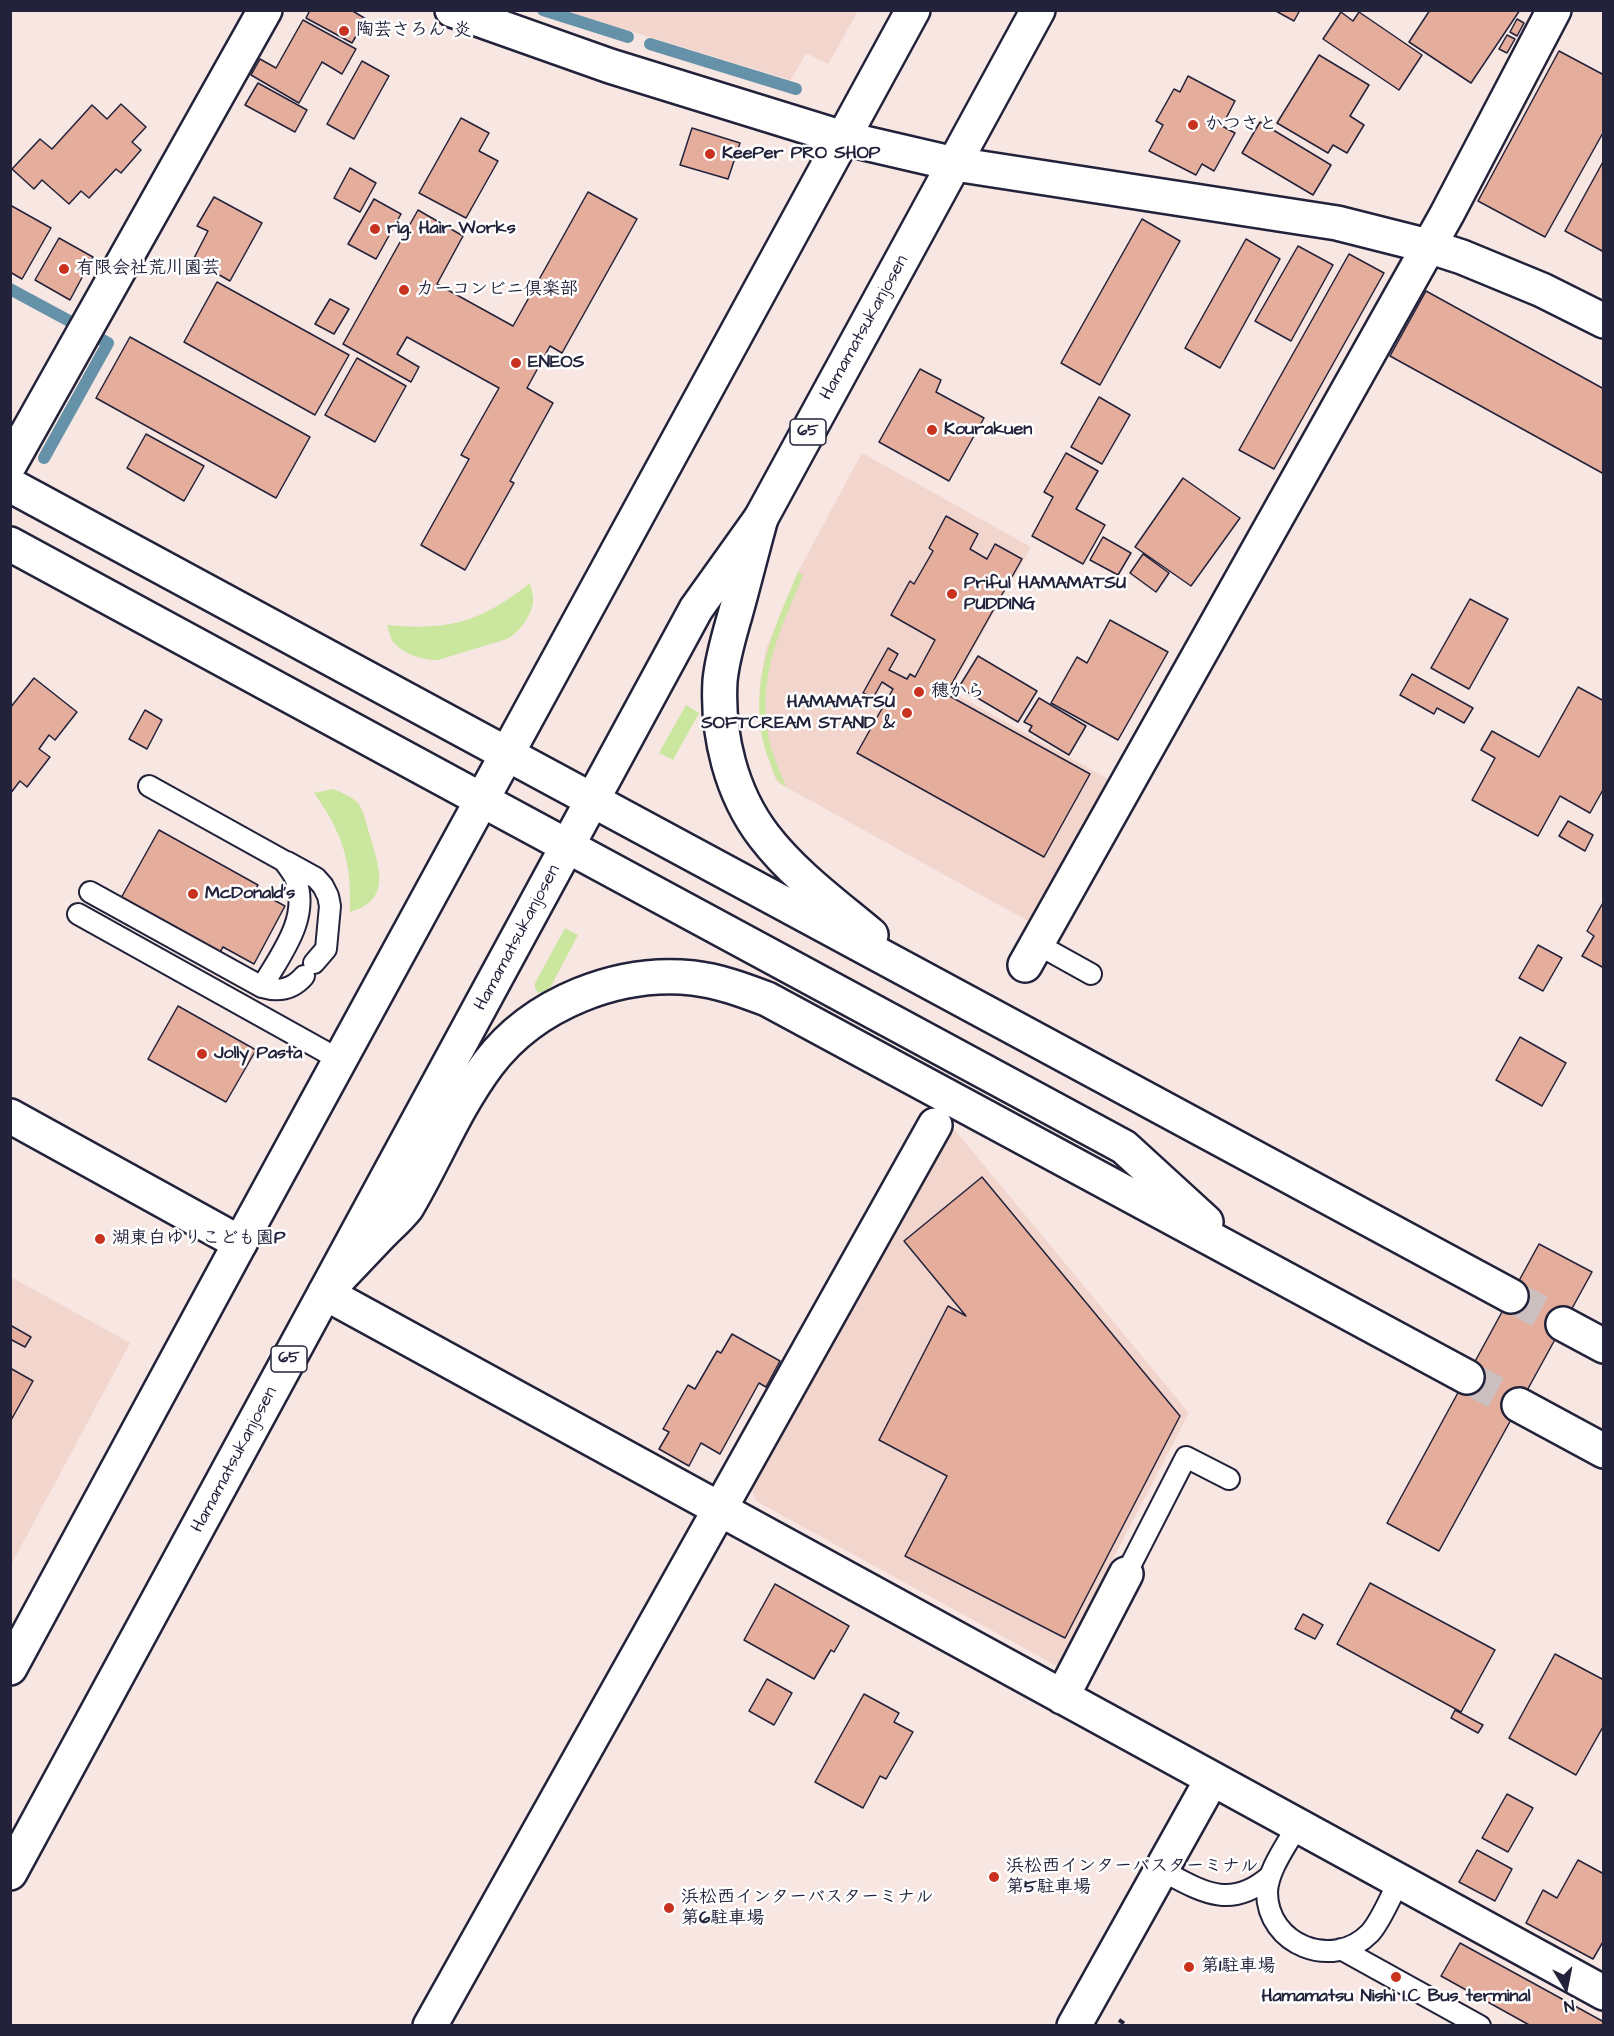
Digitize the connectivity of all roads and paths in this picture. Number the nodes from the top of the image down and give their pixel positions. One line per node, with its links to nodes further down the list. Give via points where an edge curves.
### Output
1 (265, 10): 10 (main road)
2 (452, 10): 6 (main road, via 610,66)
3 (913, 10): 6 (main road)
4 (1038, 10): 7 (main road, Hamamatsukanjosen / 65)
5 (1554, 10): 8 (main road)
6 (843, 138): 7 (main road); 14 (main road)
7 (955, 164): 8 (main road, via 1337,223); 12 (main road, Hamamatsukanjosen / 65)
8 (1428, 246): 9 (main road, via 1542,290); 22 (main road)
9 (1604, 321)
10 (10, 464)
11 (10, 485): 14 (main road)
12 (761, 518): 17 (main road, Hamamatsukanjosen / 65, via 696,609); 24 (main road, via 720,680 720,721 727,761 742,800 770,843 791,866)
13 (10, 544): 16 (main road)
14 (507, 754): 16 (main road); 17 (main road)
15 (149, 786): 19 (lane)
16 (482, 800): 18 (main road); 26 (main road)
17 (592, 800): 18 (main road, Hamamatsukanjosen / 65); 24 (main road)
18 (567, 846): 30 (main road, via 1124,1147); 31 (main road, Hamamatsukanjosen / 65)
19 (284, 861): 25 (lane, via 296,880 301,902 298,924); 25 (lane, via 316,878 328,896 326,949 287,989 274,991)
20 (90, 892): 25 (lane)
21 (78, 914): 26 (lane)
22 (1031, 954): 23 (lane)
23 (1092, 974)
24 (920, 977): 32 (main road)
25 (262, 987)
26 (340, 1060): 29 (main road)
27 (10, 1116): 29 (main road)
28 (935, 1125): 39 (main road)
29 (240, 1243): 41 (main road)
30 (1240, 1254): 31 (main road, via 767,999 731,985 655,977 617,983 580,995 546,1012 515,1035 488,1063 467,1095 405,1209); 35 (main road)
31 (325, 1293): 39 (main road); 46 (main road, Hamamatsukanjosen / 65)
32 (1511, 1296)
33 (1563, 1324): 34 (main road)
34 (1604, 1346)
35 (1467, 1377)
36 (1519, 1405): 37 (main road)
37 (1604, 1451)
38 (1229, 1479): 40 (lane, via 1186,1457)
39 (720, 1509): 42 (main road); 51 (main road)
40 (1126, 1574): 42 (main road)
41 (10, 1668)
42 (1062, 1697): 43 (main road)
43 (1212, 1779): 44 (main road); 45 (main road)
44 (1297, 1826): 47 (lane); 48 (main road)
45 (1161, 1870): 47 (lane, via 1197,1889 1224,1896 1243,1893); 52 (main road)
46 (10, 1873)
47 (1270, 1876): 49 (lane, via 1269,1908 1285,1935 1313,1950)
48 (1399, 1881): 49 (lane, via 1371,1931 1360,1942); 50 (main road)
49 (1341, 1949): 53 (lane)
50 (1604, 1993)
51 (430, 2025)
52 (1074, 2025)
53 (1480, 2025)

